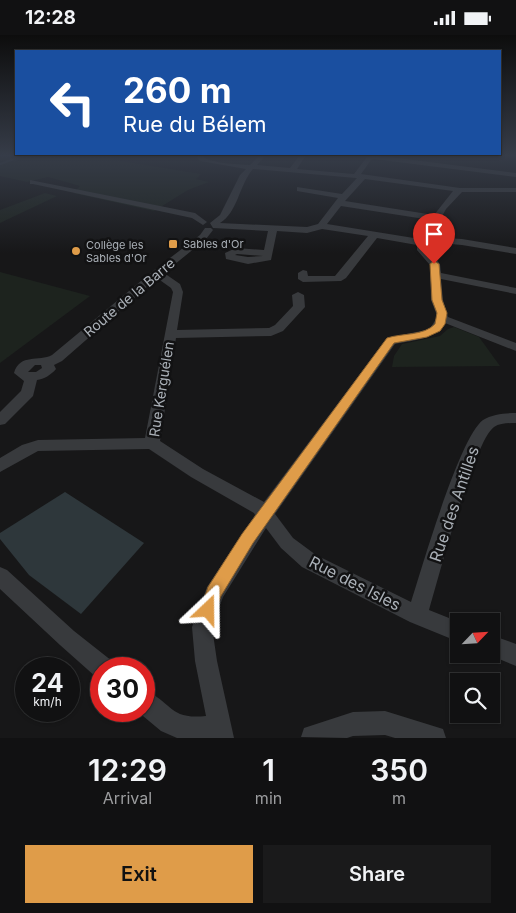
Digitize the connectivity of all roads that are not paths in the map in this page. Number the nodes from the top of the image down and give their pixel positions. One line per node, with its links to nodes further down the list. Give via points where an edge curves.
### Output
1 (61, 188): 10 (street, via 196,216)
2 (238, 188): 10 (street, Route de la Barre, via 224,217)
3 (352, 188): 8 (street)
4 (444, 188): 6 (street)
5 (300, 189): 8 (street)
6 (460, 190): 7 (street); 9 (street)
7 (516, 190)
8 (343, 200): 9 (street); 11 (street, via 328,213)
9 (436, 218): 14 (street)
10 (210, 225): 12 (street); 17 (street, Route de la Barre, via 203,237)
11 (322, 226): 12 (street); 13 (street)
12 (273, 228): 16 (street)
13 (374, 234): 14 (street); 18 (street, via 342,276 336,279 303,279)
14 (425, 241): 15 (street, via 462,242); 19 (street, via 422,250 433,261)
15 (516, 251)
16 (268, 253)
17 (157, 273): 23 (street, Rue Kerguélen, via 176,286 178,292); 26 (street, Route de la Barre, via 47,363 50,367 46,373 31,377 28,393)
18 (303, 273)
19 (435, 275): 20 (street); 22 (street)
20 (516, 291)
21 (298, 295): 23 (street, via 299,307 271,333)
22 (442, 319): 24 (street); 29 (street, via 430,333 391,341)
23 (170, 334): 27 (street, Rue Kerguélen)
24 (516, 347)
25 (516, 418): 31 (street, Rue des Antilles, via 504,418 488,424 477,438 458,485)
26 (0, 420)
27 (152, 443): 28 (street, via 38,446); 29 (street, Rue Kerguélen, via 260,508)
28 (0, 466)
29 (264, 514): 31 (street, Rue des Isles, via 287,543 309,561); 37 (street, via 214,593 202,627)
30 (0, 576): 35 (street)
31 (417, 615): 32 (street, Rue des Isles)
32 (450, 628)
33 (500, 649): 34 (street)
34 (516, 655)
35 (90, 657)
36 (155, 711): 37 (street, via 174,727)
37 (221, 732)
38 (313, 737): 39 (street, via 353,724 385,723)
39 (434, 738)

